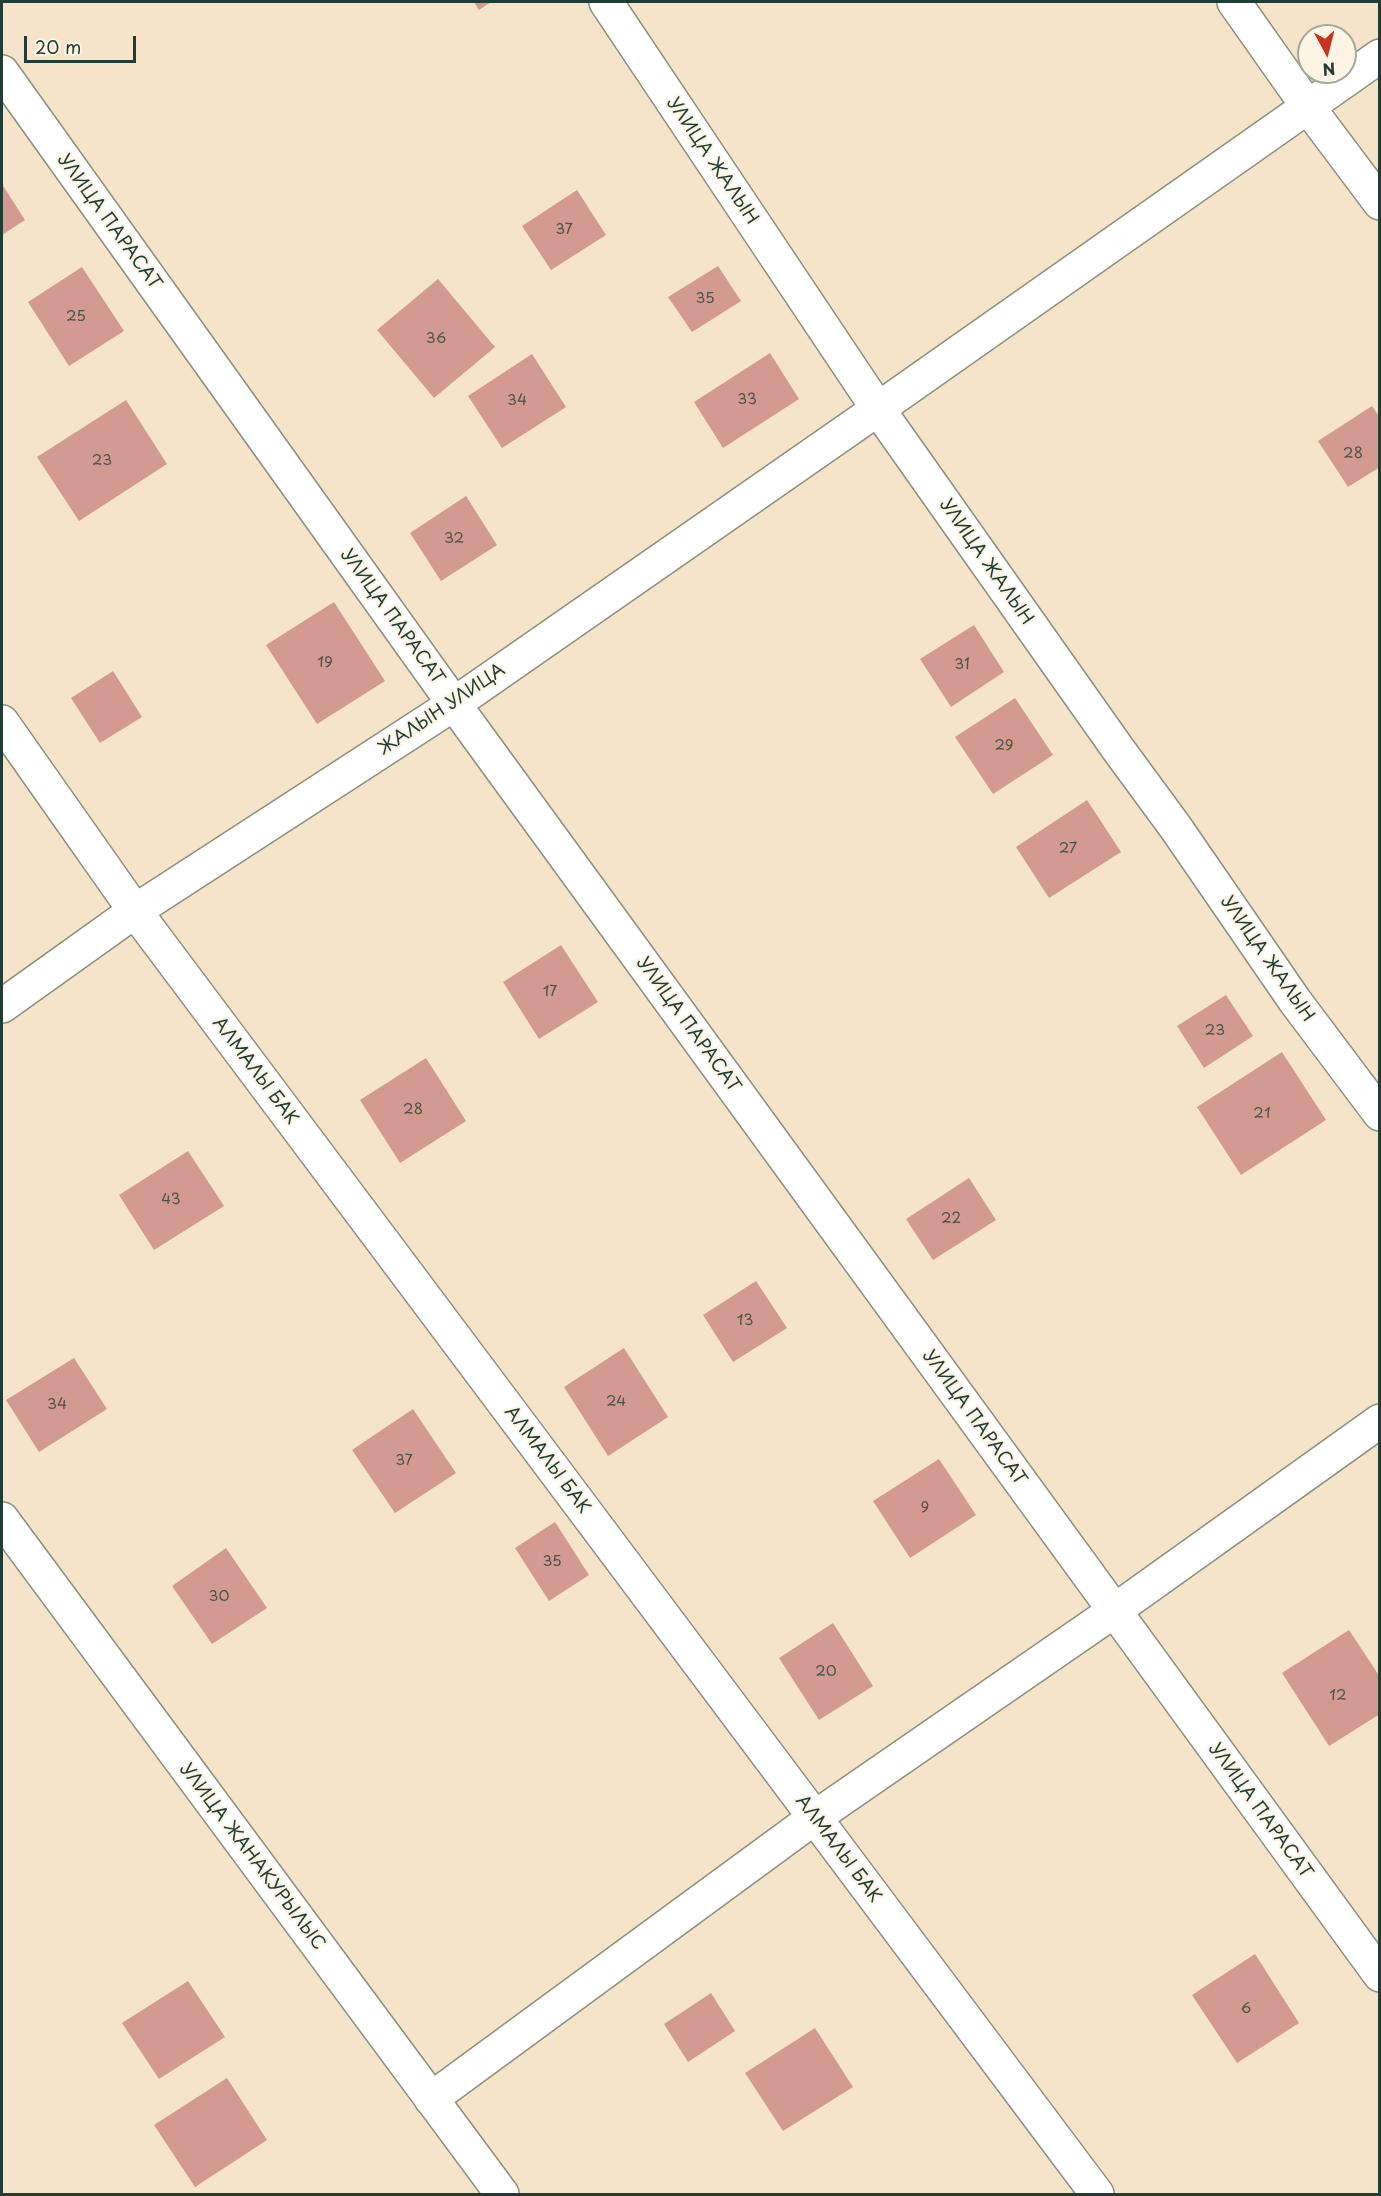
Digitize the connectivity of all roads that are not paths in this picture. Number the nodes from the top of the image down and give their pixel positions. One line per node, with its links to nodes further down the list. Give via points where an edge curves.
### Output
1 (606, 2): 7 (street, УЛИЦА ЖАЛЫН)
2 (1234, 2): 5 (street)
3 (1380, 56): 5 (street, ЖАЛЫН УЛИЦА)
4 (2, 72): 8 (street, УЛИЦА ПАРАСАТ)
5 (1308, 107): 6 (street); 7 (street, ЖАЛЫН УЛИЦА)
6 (1380, 203)
7 (878, 409): 8 (street, ЖАЛЫН УЛИЦА); 12 (street, УЛИЦА ЖАЛЫН, via 1295,1001)
8 (454, 704): 10 (street, ЖАЛЫН УЛИЦА); 15 (street, УЛИЦА ПАРАСАТ)
9 (2, 722): 10 (street, АЛМАЛЫ БАК)
10 (135, 911): 11 (street, ЖАЛЫН УЛИЦА); 16 (street, АЛМАЛЫ БАК)
11 (2, 1006)
12 (1380, 1114)
13 (1380, 1421): 15 (street)
14 (2, 1520): 18 (street, УЛИЦА ЖАНАКУРЫЛЫС)
15 (1114, 1611): 16 (street); 17 (street, УЛИЦА ПАРАСАТ)
16 (814, 1818): 18 (street); 20 (street, АЛМАЛЫ БАК)
17 (1380, 1975)
18 (431, 2099): 19 (street, УЛИЦА ЖАНАКУРЫЛЫС)
19 (502, 2194)
20 (1096, 2194)

